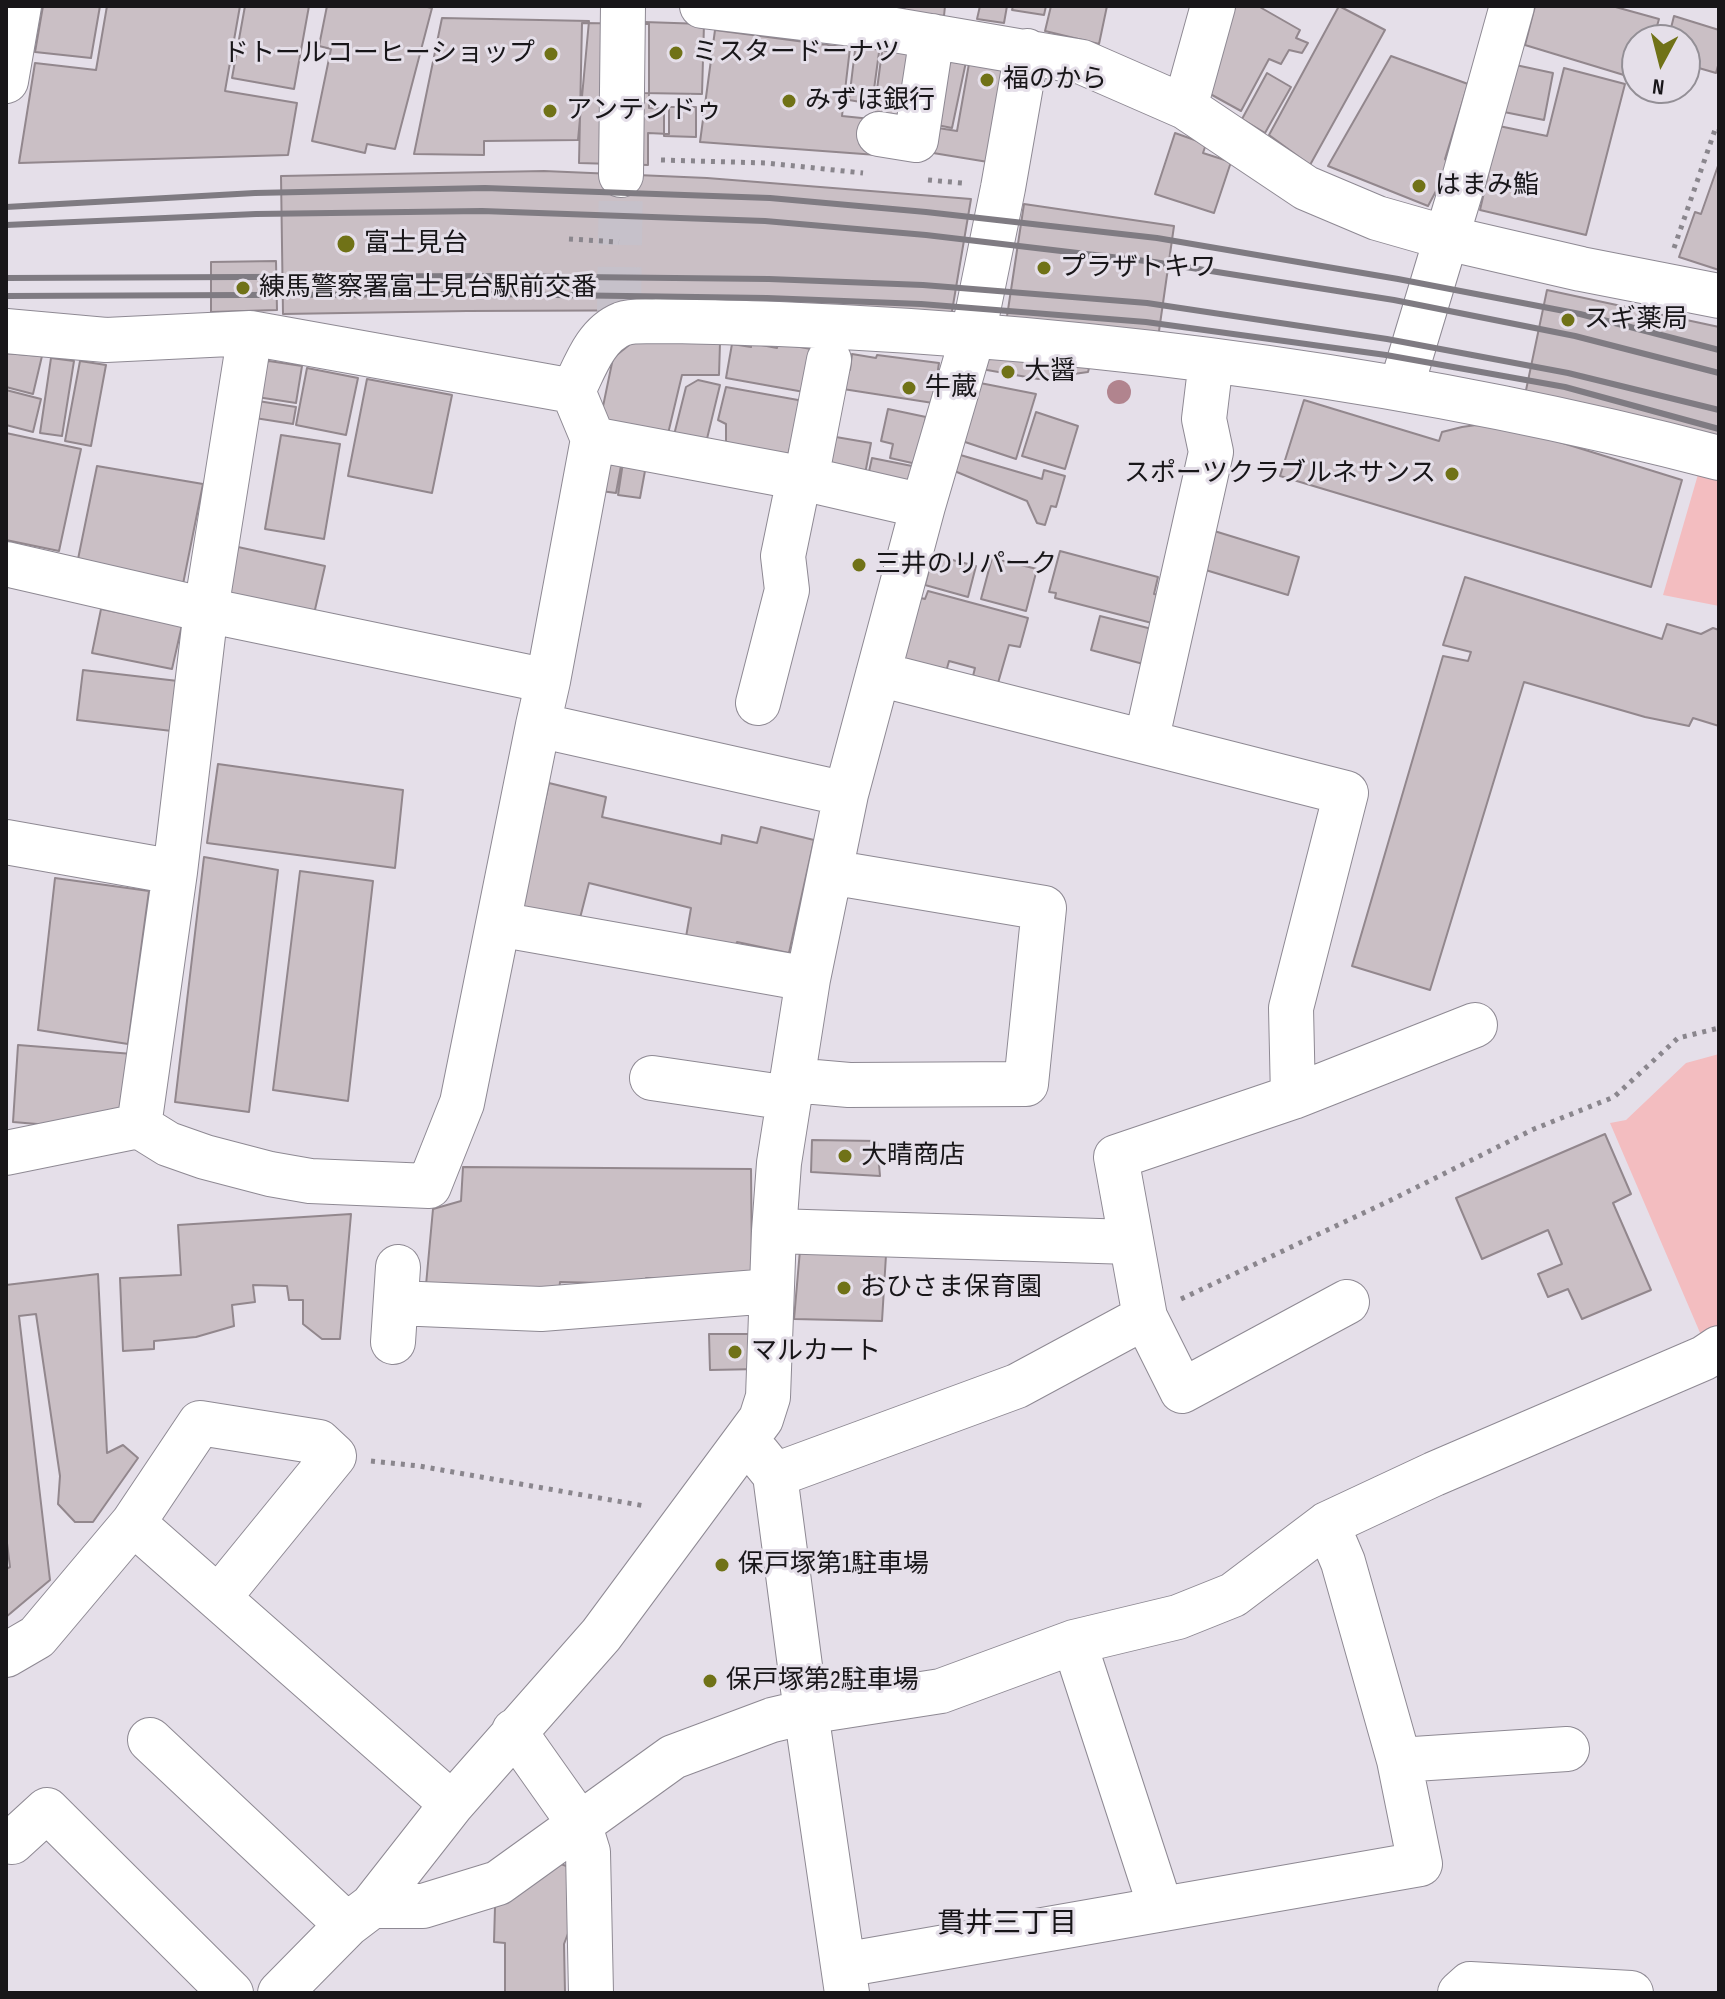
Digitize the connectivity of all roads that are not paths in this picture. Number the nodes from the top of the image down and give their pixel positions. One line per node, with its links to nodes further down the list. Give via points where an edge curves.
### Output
1 (19, 6): 9 (street)
2 (623, 6): 12 (street)
3 (702, 6): 6 (street)
4 (1213, 6): 10 (street)
5 (1512, 6): 13 (street)
6 (877, 16): 7 (street)
7 (932, 36): 8 (street); 11 (street, via 916,140)
8 (1027, 51): 10 (street, via 1082,62); 17 (street)
9 (6, 81)
10 (1185, 107): 13 (street, via 1306,188 1377,218)
11 (875, 154)
12 (621, 167)
13 (1447, 238): 14 (street); 20 (street)
14 (1719, 296)
15 (6, 331): 16 (street, via 106,340)
16 (250, 333): 21 (street); 27 (street)
17 (973, 335): 19 (street); 21 (street, via 633,322 621,324 598,342); 25 (street)
18 (829, 360): 24 (street)
19 (1211, 361): 20 (street); 32 (street, via 1204,419 1211,452)
20 (1401, 388): 23 (street)
21 (573, 391): 22 (street)
22 (593, 439): 24 (street); 29 (street)
23 (1719, 458)
24 (806, 479): 25 (street); 30 (street, via 796,493 783,556 787,590)
25 (923, 506): 28 (street)
26 (6, 564): 27 (street)
27 (206, 610): 29 (street); 35 (street)
28 (878, 674): 32 (street); 33 (street)
29 (548, 681): 31 (street)
30 (758, 703)
31 (538, 725): 33 (street); 37 (street)
32 (1146, 742): 42 (street, via 1346,793 1291,1008)
33 (846, 794): 36 (street)
34 (6, 842): 35 (street)
35 (175, 872): 43 (street)
36 (830, 872): 38 (street); 41 (street, via 1044,908 1026,1084)
37 (498, 924): 38 (street); 43 (street, via 462,1103 429,1186 270,1174 168,1144)
38 (808, 979): 41 (street)
39 (1475, 1025): 42 (street)
40 (652, 1078): 41 (street)
41 (791, 1089): 45 (street)
42 (1293, 1097): 46 (street, via 1116,1157)
43 (139, 1126): 44 (street)
44 (6, 1153)
45 (774, 1231): 46 (street); 47 (street)
46 (1131, 1242): 50 (street)
47 (771, 1291): 49 (street, via 541,1309); 52 (street, via 768,1397)
48 (1347, 1302): 50 (street, via 1182,1391)
49 (396, 1304)
50 (1145, 1317): 53 (street, via 1017,1386)
51 (1719, 1348): 55 (street)
52 (746, 1440): 53 (street); 60 (street, via 601,1635)
53 (775, 1475): 59 (street)
54 (133, 1523): 56 (street); 56 (street, via 200,1423 319,1442 334,1456); 58 (street, via 37,1637)
55 (1327, 1524): 57 (street, via 1233,1595 1178,1617); 63 (street, via 1343,1562)
56 (219, 1597): 64 (street)
57 (1074, 1642): 59 (street, via 941,1691); 67 (street)
58 (6, 1655)
59 (806, 1712): 65 (street, via 673,1757); 69 (street)
60 (514, 1731): 64 (street); 65 (street)
61 (150, 1740): 68 (street)
62 (1567, 1749): 63 (street)
63 (1399, 1760): 67 (street, via 1420,1864)
64 (452, 1804): 68 (street)
65 (579, 1823): 68 (street, via 498,1883 423,1906); 72 (street, via 588,1852)
66 (12, 1842): 71 (street, via 47,1810)
67 (1161, 1909): 69 (street)
68 (359, 1916): 70 (street)
69 (845, 1979)
70 (286, 1990)
71 (231, 1993)
72 (591, 1993)
73 (1460, 1993): 74 (street, via 1470,1984)
74 (1631, 1993)

